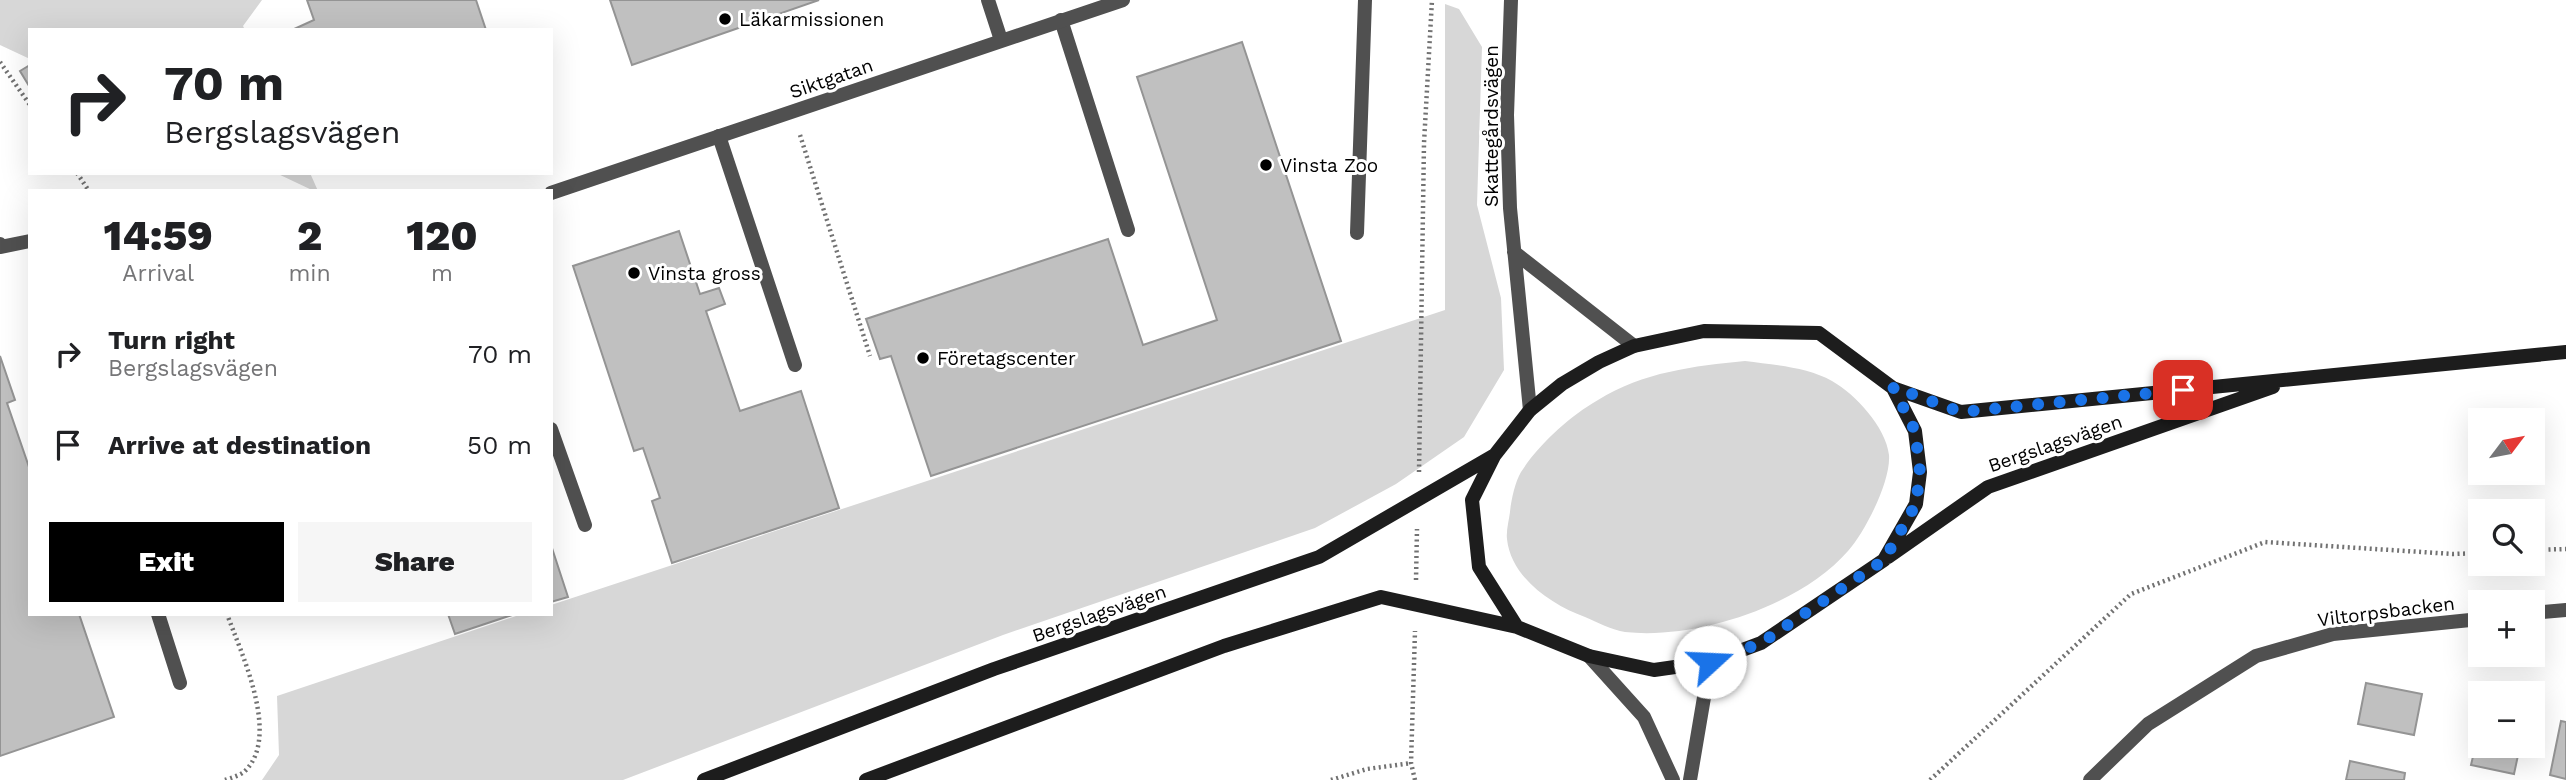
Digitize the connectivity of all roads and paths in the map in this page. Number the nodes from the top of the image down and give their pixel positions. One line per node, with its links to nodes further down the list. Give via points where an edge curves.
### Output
1 (988, 0): 7 (street)
2 (1123, 0): 6 (street, Siktgatan)
3 (1366, 0): 14 (street)
4 (1432, 0): 18 (path)
5 (1511, 0): 17 (street, Skattegårdsvägen, via 1507,115)
6 (1061, 20): 7 (street, Siktgatan); 13 (street)
7 (1001, 40): 10 (street, Siktgatan)
8 (0, 62): 9 (path)
9 (28, 102)
10 (793, 111): 11 (street, Siktgatan); 21 (path)
11 (719, 136): 12 (street, Siktgatan); 22 (street)
12 (553, 192)
13 (1128, 230)
14 (1357, 233)
15 (28, 241): 16 (street)
16 (0, 246)
17 (1514, 252): 19 (street); 25 (street, Skattegårdsvägen)
18 (1422, 298)
19 (1634, 346): 24 (main road, Bergslagsvägen, via 1704,331 1819,333); 25 (main road, Bergslagsvägen, via 1562,384)
20 (2566, 352): 23 (main road, Bergslagsvägen)
21 (870, 356)
22 (795, 365)
23 (2294, 380): 24 (main road, Bergslagsvägen, via 1961,412); 32 (main road, Bergslagsvägen, via 1988,487)
24 (1893, 387): 32 (main road, Bergslagsvägen, via 1915,431 1920,472 1916,504)
25 (1530, 410): 27 (main road, Bergslagsvägen)
26 (553, 435): 28 (street)
27 (1494, 456): 38 (main road, Bergslagsvägen, via 1472,500 1479,567); 45 (main road, Bergslagsvägen, via 1320,557 994,669)
28 (585, 525)
29 (2566, 549): 30 (path)
30 (2545, 550)
31 (2468, 553): 51 (path, via 2264,542 2131,594)
32 (1884, 560): 40 (main road, Bergslagsvägen, via 1761,643)
33 (2566, 610): 34 (street)
34 (2545, 612)
35 (159, 616): 41 (street)
36 (228, 616): 44 (path, via 256,696 261,744 245,772)
37 (2468, 620): 52 (street, Viltorpsbacken, via 2333,634 2256,656 2148,724)
38 (1517, 627): 39 (main road, Bergslagsvägen); 46 (main road, Bergslagsvägen, via 1381,597 1224,646)
39 (1589, 656): 40 (main road, Bergslagsvägen, via 1654,670); 49 (street, via 1644,717)
40 (1710, 662): 50 (street)
41 (180, 683)
42 (1414, 685): 43 (path)
43 (1411, 763): 47 (path); 48 (path)
44 (225, 780)
45 (704, 780)
46 (866, 780)
47 (1331, 780)
48 (1415, 780)
49 (1673, 780)
50 (1689, 780)
51 (1930, 780)
52 (2090, 780)

